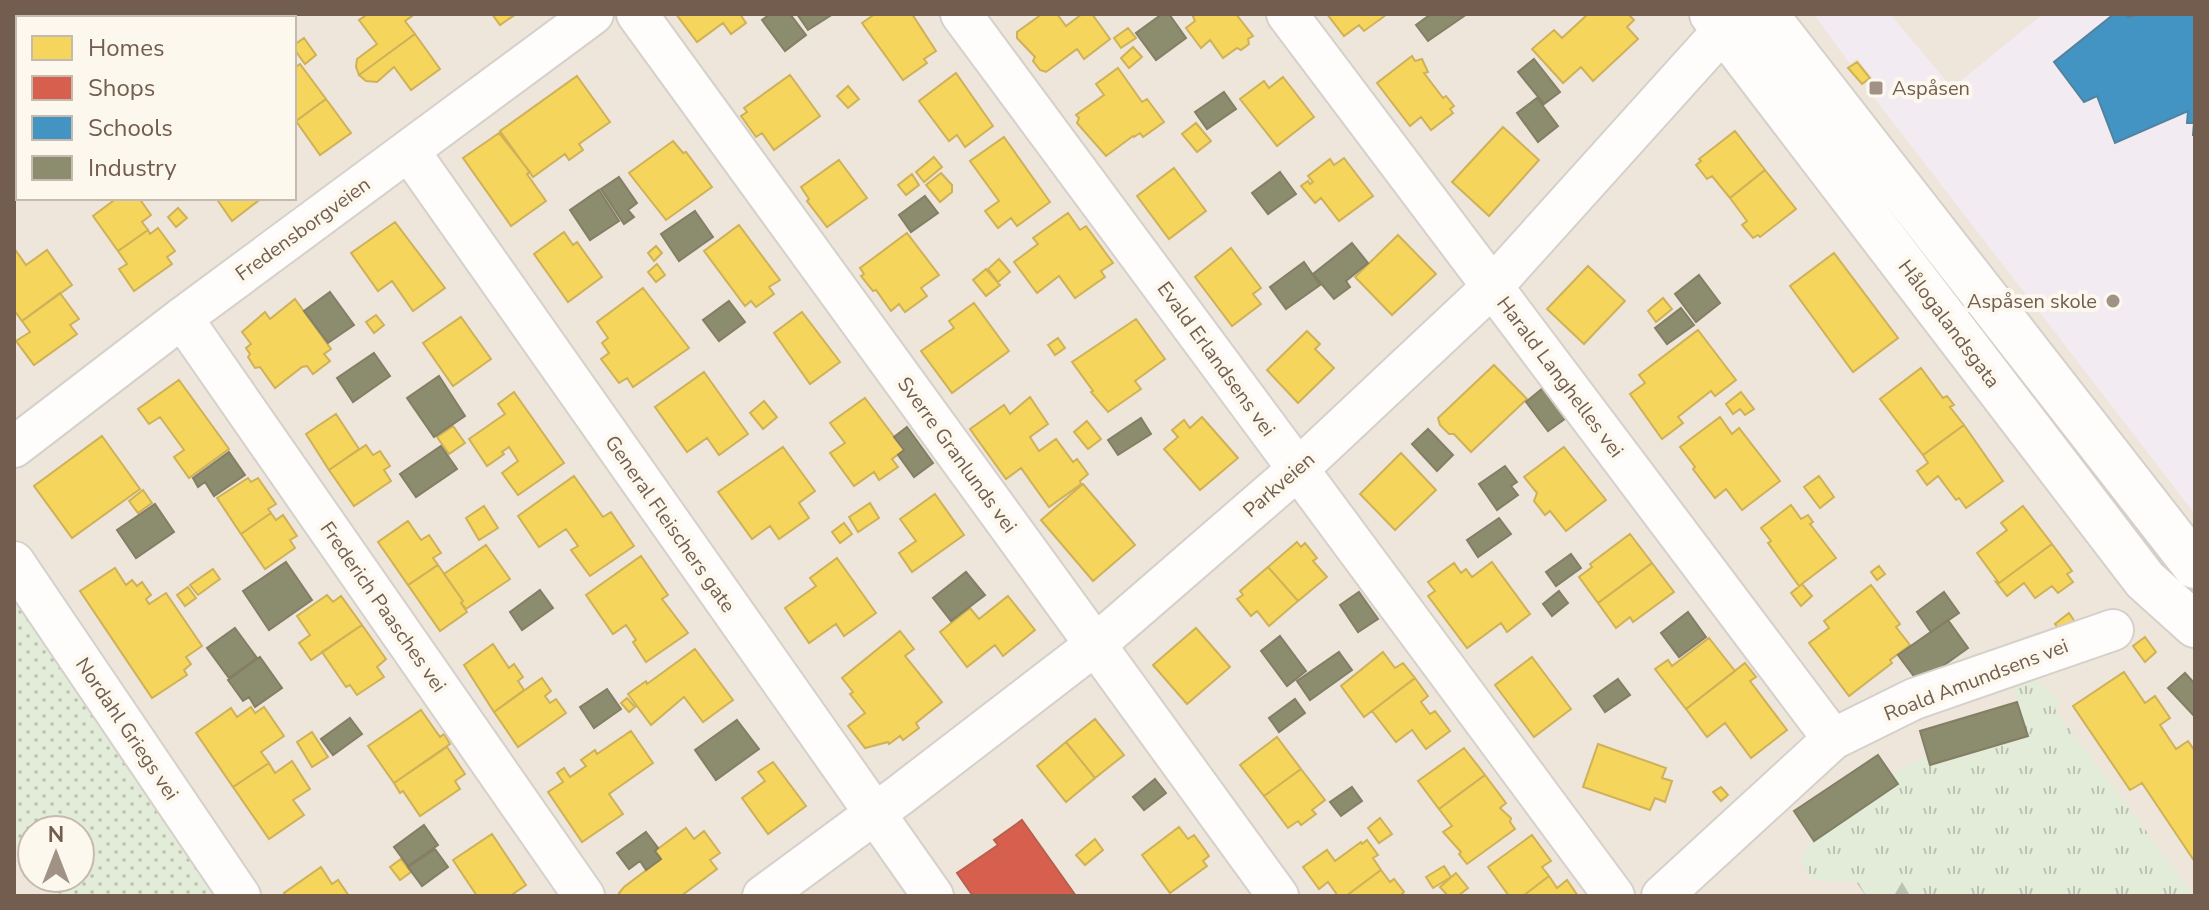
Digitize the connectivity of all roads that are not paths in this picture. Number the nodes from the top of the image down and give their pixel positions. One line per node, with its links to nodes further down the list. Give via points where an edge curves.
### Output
1 (593, 14): 7 (street, Fredensborgveien)
2 (637, 14): 16 (street, Sverre Granlunds vei)
3 (961, 14): 11 (street, Evald Erlandsens vei)
4 (1287, 14): 8 (street, Harald Langhelles vei)
5 (1765, 14): 13 (street)
6 (1725, 19): 8 (street, Parkveien); 14 (street, Hålogalandsgata, via 2145,580)
7 (409, 151): 9 (street, Fredensborgveien); 18 (street, General Fleischers gate)
8 (1492, 287): 11 (street, Parkveien); 17 (street, Harald Langhelles vei)
9 (182, 318): 10 (street, Fredensborgveien); 20 (street, Frederich Paasches vei)
10 (14, 447)
11 (1297, 470): 16 (street, Parkveien); 24 (street, Evald Erlandsens vei)
12 (14, 562): 19 (street, Nordahl Griegs vei)
13 (2195, 566)
14 (2195, 625)
15 (2113, 630): 17 (street, Roald Amundsens vei, via 1914,699)
16 (1095, 645): 18 (street, Parkveien); 23 (street, Sverre Granlunds vei)
17 (1833, 739): 25 (street, Roald Amundsens vei)
18 (873, 814): 21 (street, Parkveien); 22 (street, General Fleischers gate)
19 (240, 896)
20 (584, 896)
21 (763, 896)
22 (933, 896)
23 (1278, 896)
24 (1614, 896)
25 (1662, 896)

